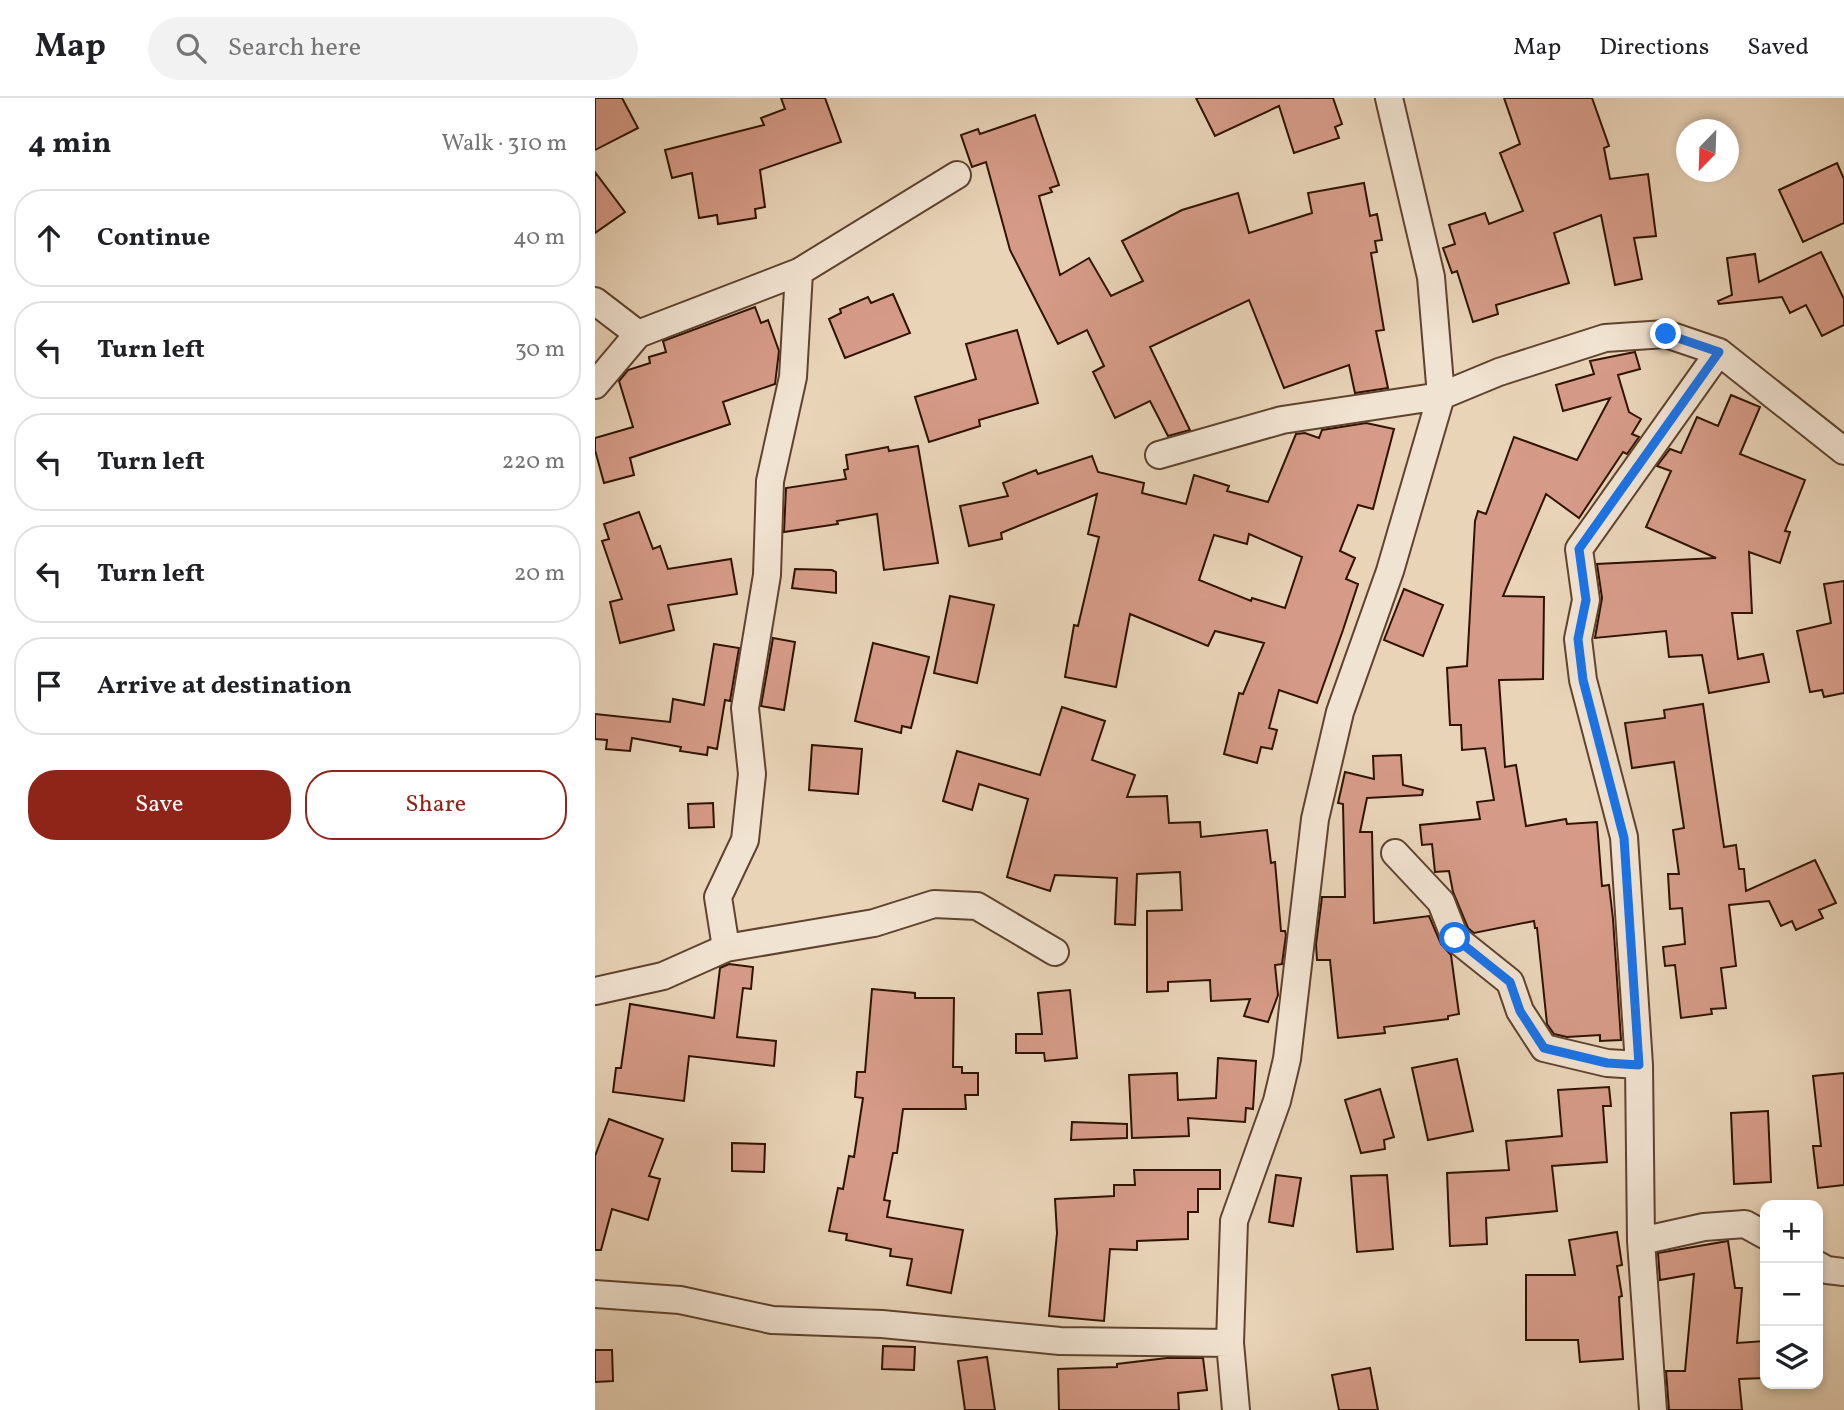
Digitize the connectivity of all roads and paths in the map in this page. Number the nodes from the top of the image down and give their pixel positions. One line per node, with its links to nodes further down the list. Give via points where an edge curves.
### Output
1 (1389, 98): 8 (street, via 1431,277)
2 (957, 175): 3 (street)
3 (799, 272): 5 (street); 12 (street, via 793,377 770,481 767,575 745,708 752,774 744,840 718,897)
4 (595, 301): 5 (street)
5 (638, 334): 7 (street)
6 (1719, 352): 8 (street, via 1666,334 1605,338); 9 (street); 15 (street, via 1579,549 1586,600 1578,639 1583,680 1624,838)
7 (595, 384)
8 (1441, 396): 10 (street, via 1282,420); 21 (street, via 1390,571 1339,712 1315,818 1287,1059 1277,1101 1234,1221)
9 (1844, 451)
10 (1159, 455)
11 (1395, 853): 15 (street, via 1441,902 1455,938 1510,982 1520,1011 1544,1048 1607,1063)
12 (726, 948): 13 (street, via 874,923 934,904 977,906); 14 (street, via 663,976)
13 (1055, 951)
14 (595, 991)
15 (1639, 1065): 17 (street)
16 (1760, 1232): 17 (street, via 1745,1223)
17 (1640, 1241): 23 (street)
18 (1823, 1268): 19 (street)
19 (1844, 1272)
20 (595, 1294): 21 (street, via 680,1300 772,1320 881,1324 1060,1341)
21 (1230, 1343): 22 (street)
22 (1236, 1410)
23 (1653, 1410)

